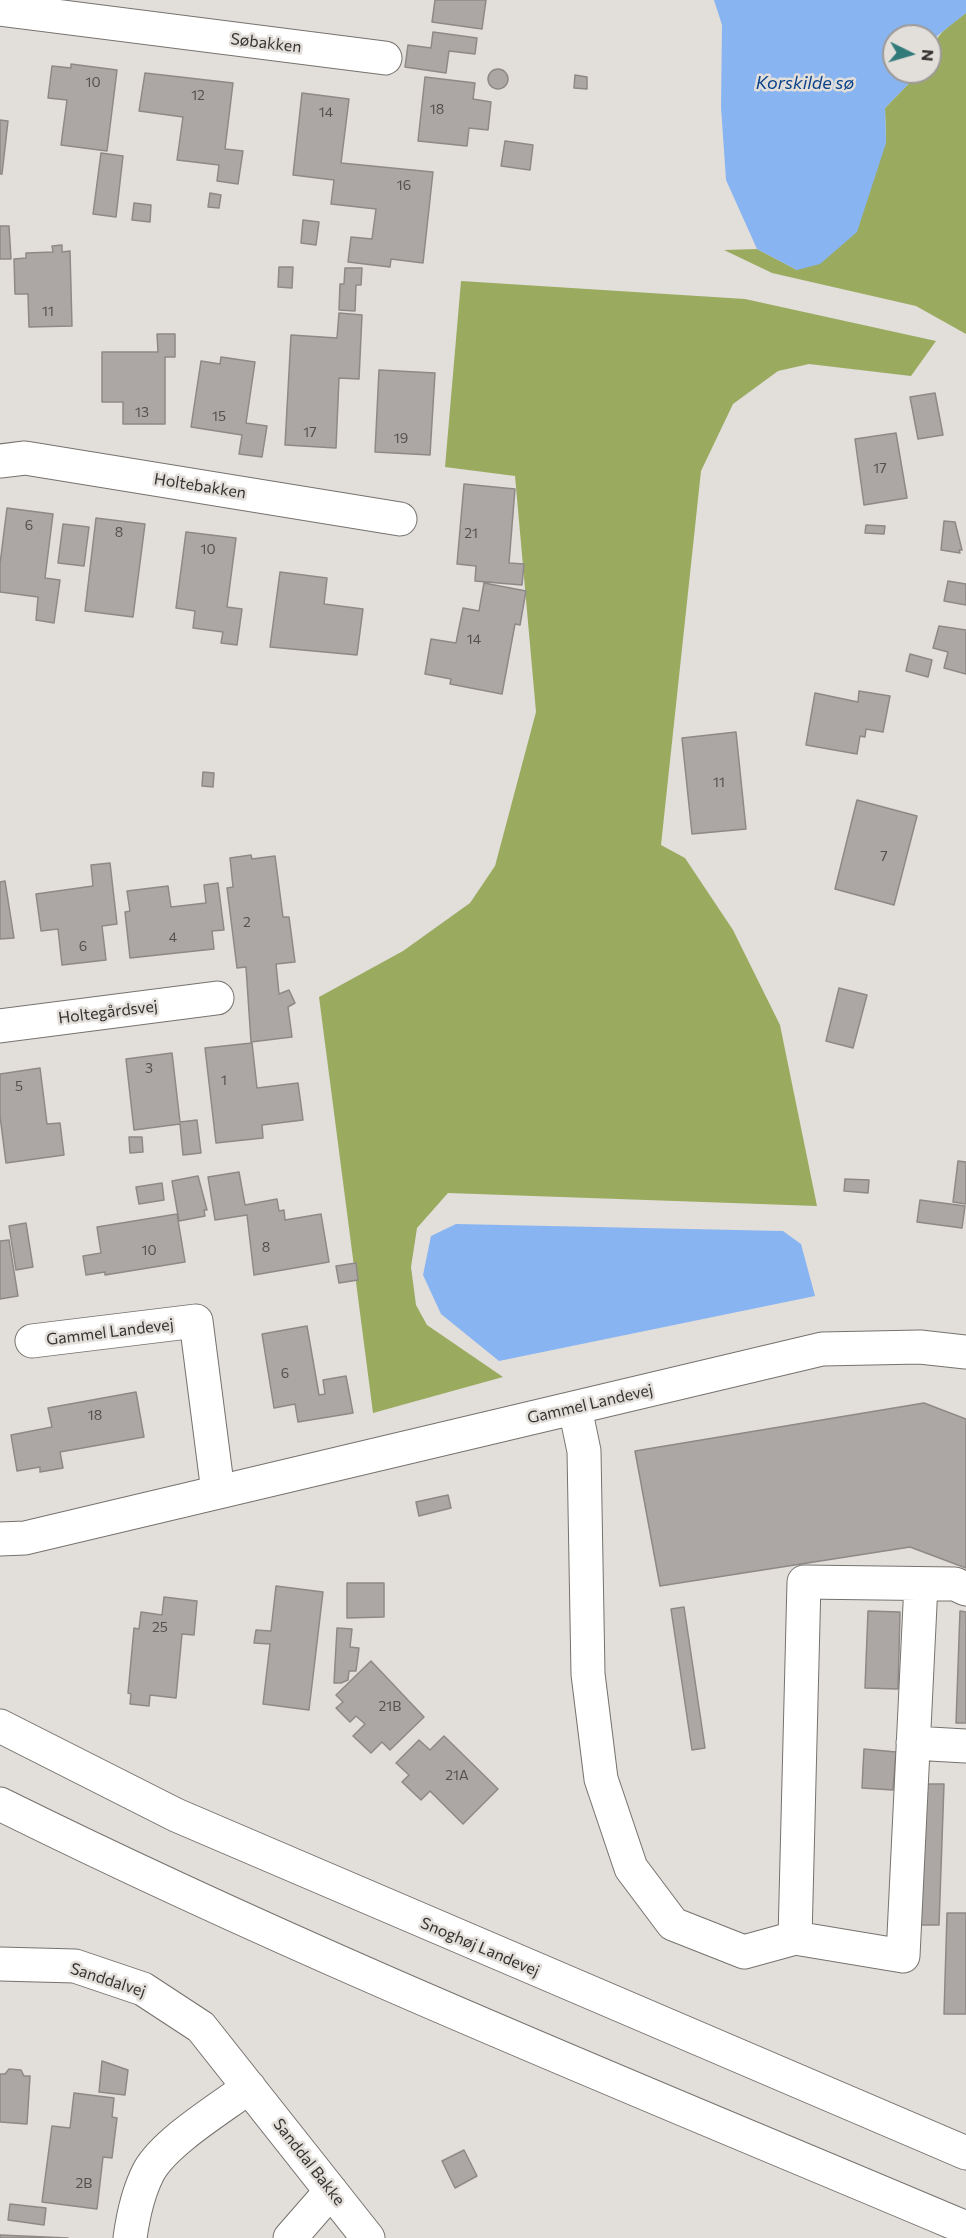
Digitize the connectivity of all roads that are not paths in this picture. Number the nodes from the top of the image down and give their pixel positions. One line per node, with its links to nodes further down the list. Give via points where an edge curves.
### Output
1 (0, 9): 2 (street, Søbakken)
2 (146, 14): 3 (street, Søbakken)
3 (385, 58)
4 (0, 461): 5 (street, Holtebakken, via 25,458)
5 (400, 519)
6 (217, 998): 7 (street, Holtegårdsvej)
7 (0, 1026)
8 (32, 1341): 11 (street, Gammel Landevej, via 196,1321)
9 (966, 1352): 10 (street, Gammel Landevej, via 920,1347 822,1349)
10 (575, 1408): 11 (street, Gammel Landevej); 19 (street, via 584,1451 588,1674 601,1779 632,1868 674,1924 744,1952)
11 (218, 1492): 12 (street, Gammel Landevej, via 25,1538)
12 (0, 1539)
13 (921, 1584): 14 (street, via 955,1584); 16 (street); 19 (street, via 804,1582)
14 (966, 1589)
15 (0, 1726): 22 (street, Snoghøj Landevej, via 187,1820)
16 (913, 1743): 17 (street); 19 (street, via 903,1956)
17 (966, 1746)
18 (0, 1804): 24 (street, via 151,1878 412,1994)
19 (795, 1938)
20 (0, 1964): 21 (street, Sanddalvej, via 75,1966 143,1989 201,2027)
21 (249, 2087): 23 (street, Sanddal Bakke); 25 (street, via 178,2139 150,2170)
22 (966, 2153)
23 (331, 2191): 26 (street); 27 (street, Sanddal Bakke)
24 (966, 2228)
25 (130, 2238)
26 (290, 2238)
27 (368, 2238)

